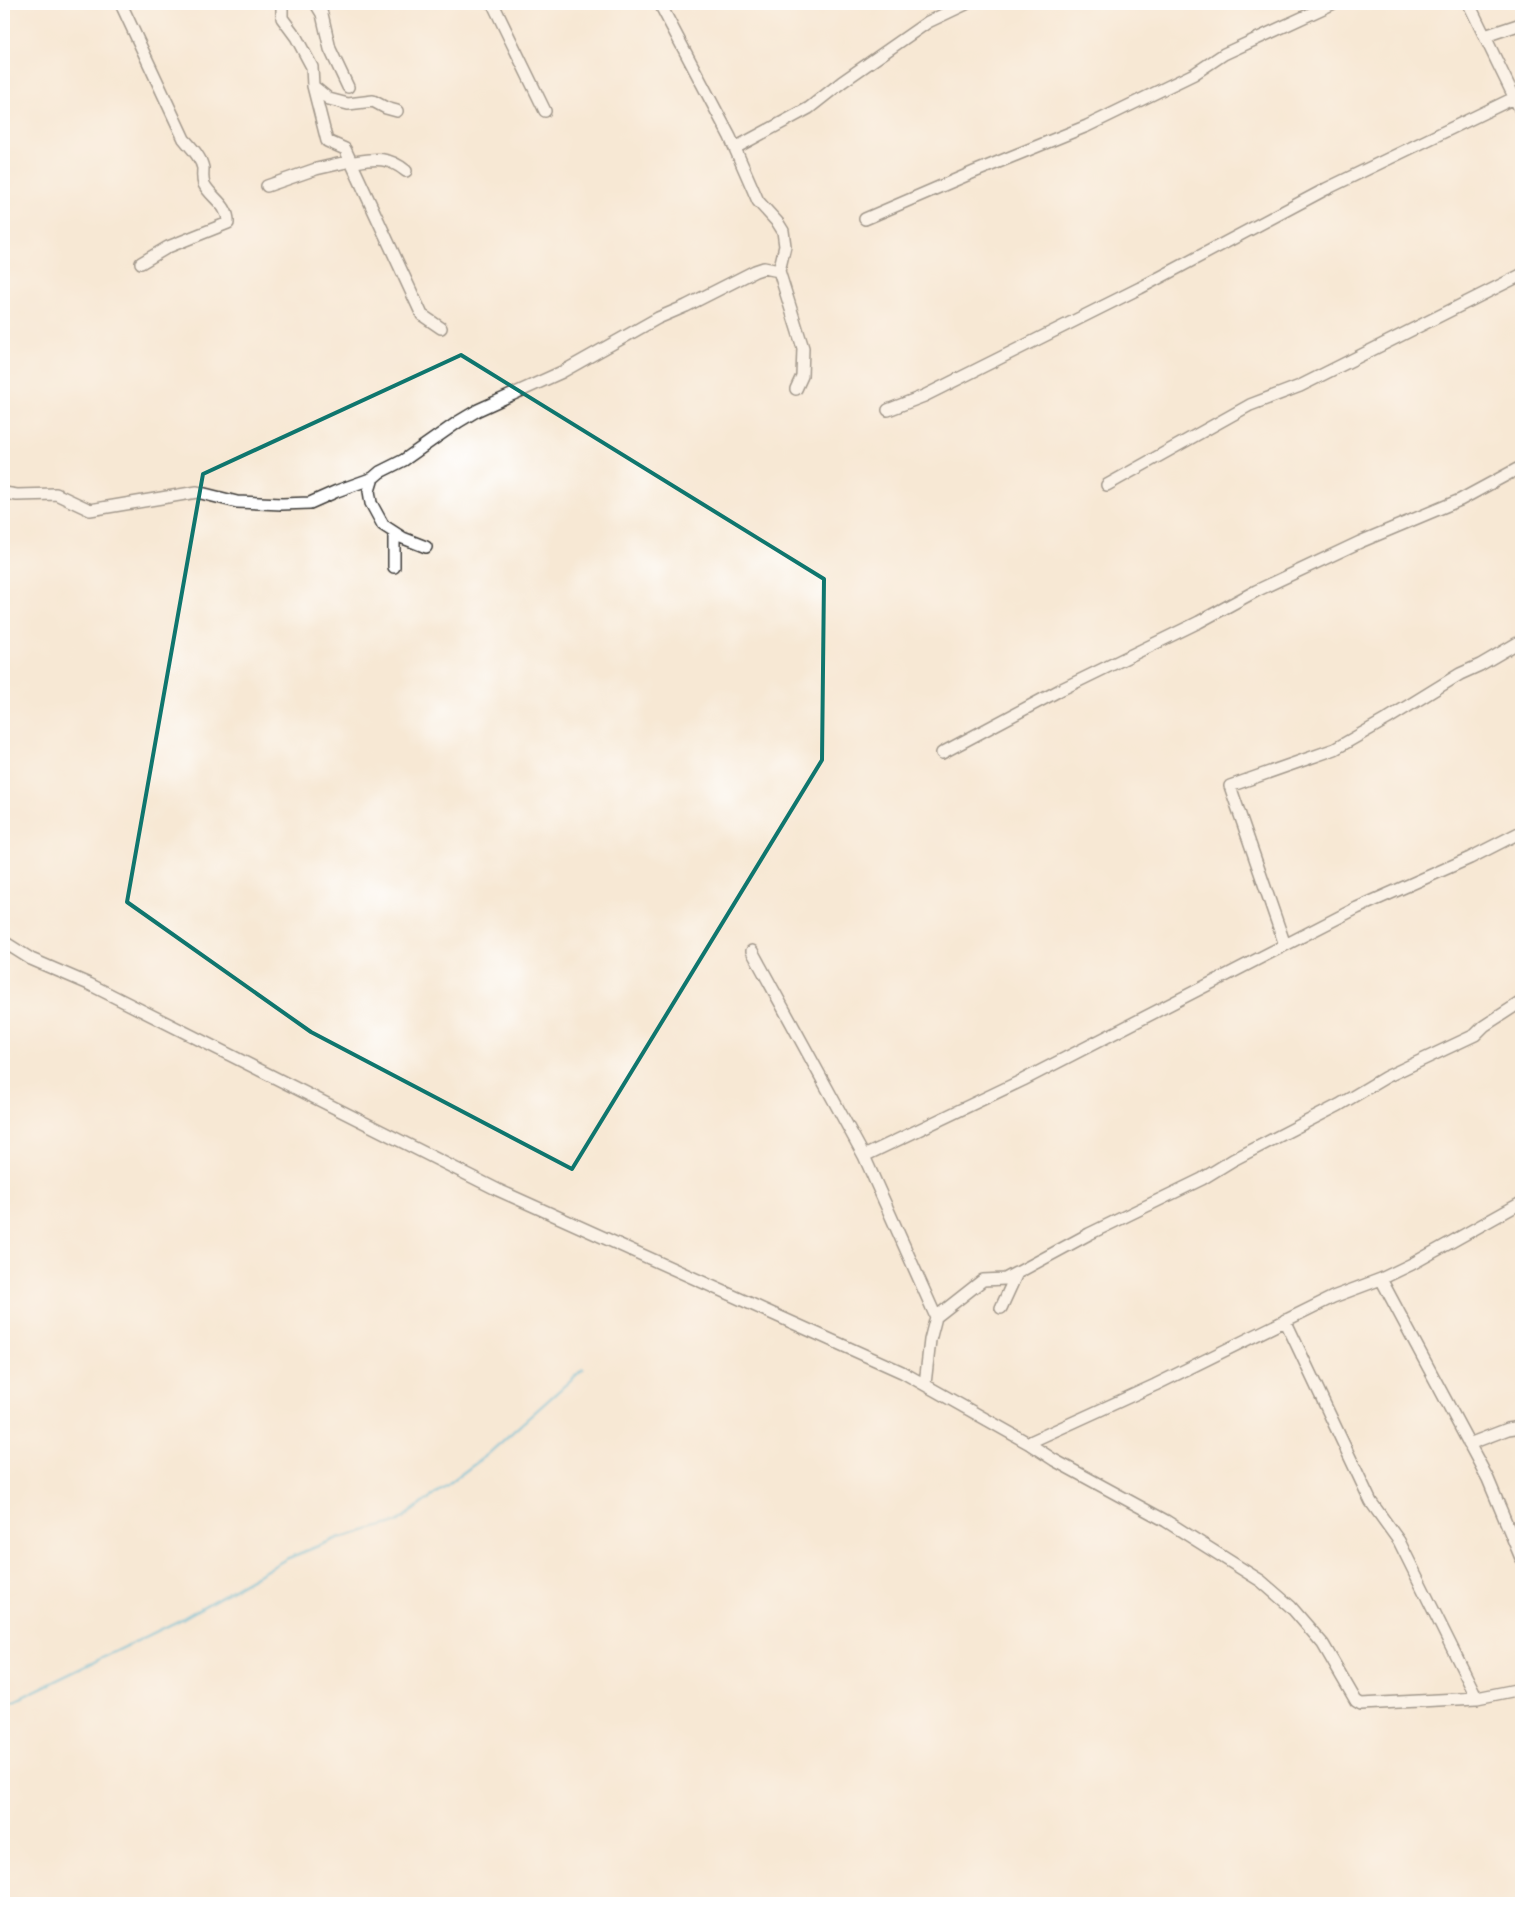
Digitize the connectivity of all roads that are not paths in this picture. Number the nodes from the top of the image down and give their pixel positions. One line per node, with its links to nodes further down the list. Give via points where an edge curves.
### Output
1 (121, 4): 22 (street, via 184,139 198,156 203,167 203,182 224,206 228,217 228,223 168,247)
2 (282, 4): 11 (street, via 282,18 312,67)
3 (316, 4): 12 (street, via 322,14 330,49)
4 (493, 4): 15 (street)
5 (660, 4): 17 (street)
6 (966, 4): 17 (street, via 928,22 809,108)
7 (1332, 4): 21 (street, via 1224,54 1194,74 1087,126)
8 (1469, 4): 10 (street)
9 (1521, 24): 10 (street)
10 (1485, 36): 13 (street)
11 (313, 86): 14 (street, via 329,99 348,104 373,101); 18 (street, via 326,141 345,149)
12 (348, 87)
13 (1514, 98): 16 (street); 27 (street, via 1326,189 1140,288 924,396)
14 (397, 111)
15 (545, 111)
16 (1521, 111)
17 (735, 148): 23 (street, via 758,201 783,231 785,246)
18 (351, 161): 19 (street, via 385,159); 20 (street); 25 (street, via 422,316)
19 (406, 171)
20 (267, 186)
21 (865, 219)
22 (141, 263)
23 (779, 271): 26 (street, via 803,348 802,376); 29 (street, via 764,268 754,271 658,318 582,362 478,410)
24 (1521, 275): 30 (street, via 1300,386 1250,405)
25 (441, 328)
26 (796, 389)
27 (888, 410)
28 (1521, 467): 36 (street, via 1460,500 1256,591)
29 (373, 478): 31 (street, via 310,503 237,502 197,492 90,510 56,494); 32 (street, via 369,491 371,503 384,525)
30 (1107, 484)
31 (4, 493)
32 (394, 534): 33 (street); 34 (street)
33 (426, 547)
34 (394, 567)
35 (1521, 641): 39 (street, via 1335,749 1230,786)
36 (942, 753)
37 (1521, 832): 39 (street)
38 (4, 942): 49 (street, via 498,1190)
39 (1285, 945): 42 (street, via 1032,1075)
40 (752, 952): 42 (street)
41 (1521, 1002): 44 (street, via 1475,1035 1386,1077 1202,1179)
42 (864, 1156): 47 (street)
43 (1521, 1203): 45 (street)
44 (1017, 1273): 46 (street); 47 (street, via 1005,1279 983,1280)
45 (1381, 1279): 48 (street); 52 (street)
46 (1000, 1308)
47 (936, 1317): 49 (street)
48 (1285, 1320): 51 (street, via 1155,1385); 55 (street, via 1371,1502 1399,1541)
49 (925, 1384): 51 (street)
50 (1521, 1427): 52 (street)
51 (1028, 1443): 55 (street, via 1166,1521 1261,1581 1291,1607 1323,1644 1356,1701 1361,1704)
52 (1469, 1444): 53 (street, via 1488,1479)
53 (1521, 1558)
54 (1521, 1689): 55 (street)
55 (1477, 1698)

